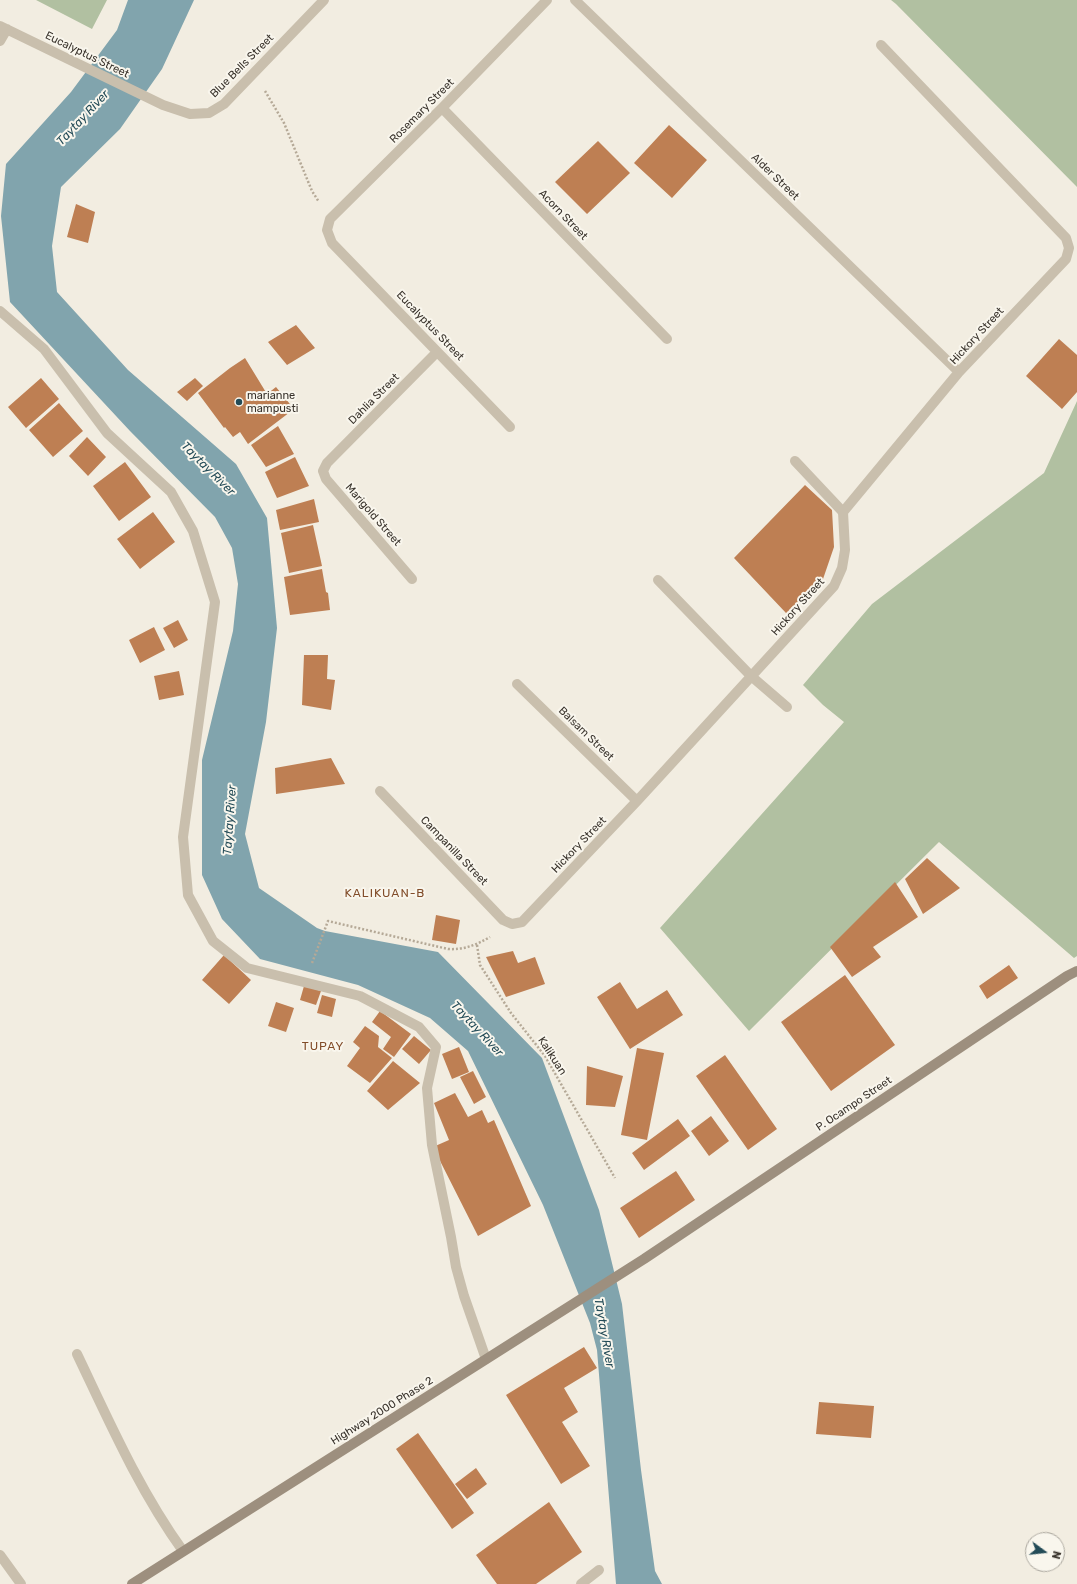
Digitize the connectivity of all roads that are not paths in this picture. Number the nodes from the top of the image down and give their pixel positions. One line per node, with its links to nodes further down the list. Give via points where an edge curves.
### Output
1 (324, 0): 7 (street, Blue Bells Street, via 224,104 209,113 190,114)
2 (547, 0): 8 (street, Rosemary Street)
3 (575, 0): 13 (street, Alder Street)
4 (3, 27): 5 (street); 7 (street, Eucalyptus Street)
5 (0, 41)
6 (881, 46): 13 (street, Hickory Street, via 1066,238 1069,248 1066,259)
7 (163, 105)
8 (442, 108): 9 (street, Rosemary Street, via 330,219 327,230); 11 (street, Acorn Street)
9 (332, 243): 12 (street, Eucalyptus Street)
10 (0, 311): 29 (street, via 44,349 107,433 171,492 193,531 216,602 184,837 188,895 213,941 247,968 360,996 419,1027 436,1047 427,1088 432,1145 456,1267)
11 (667, 339)
12 (438, 352): 14 (street, Eucalyptus Street); 16 (street, Dahlia Street)
13 (959, 372): 17 (street, Hickory Street)
14 (510, 427)
15 (795, 461): 17 (street)
16 (327, 463): 18 (street, Marigold Street, via 324,471 326,479)
17 (843, 512): 20 (street, Hickory Street, via 845,550 842,568 834,586)
18 (412, 579)
19 (658, 580): 20 (street)
20 (751, 676): 22 (street); 24 (street, Hickory Street)
21 (517, 684): 24 (street, Balsam Street)
22 (787, 707)
23 (380, 791): 25 (street, Campanilla Street, via 503,920)
24 (637, 801): 25 (street, Hickory Street, via 522,922)
25 (512, 924)
26 (1077, 971): 27 (street, P. Ocampo Street)
27 (644, 1258): 29 (street, Highway 2000 Phase 2)
28 (77, 1354): 30 (street, via 162,1522)
29 (486, 1359): 30 (street, Highway 2000 Phase 2)
30 (183, 1551): 34 (street, Highway 2000 Phase 2)
31 (0, 1555): 33 (street)
32 (599, 1570): 35 (street)
33 (21, 1584)
34 (132, 1584)
35 (581, 1584)

